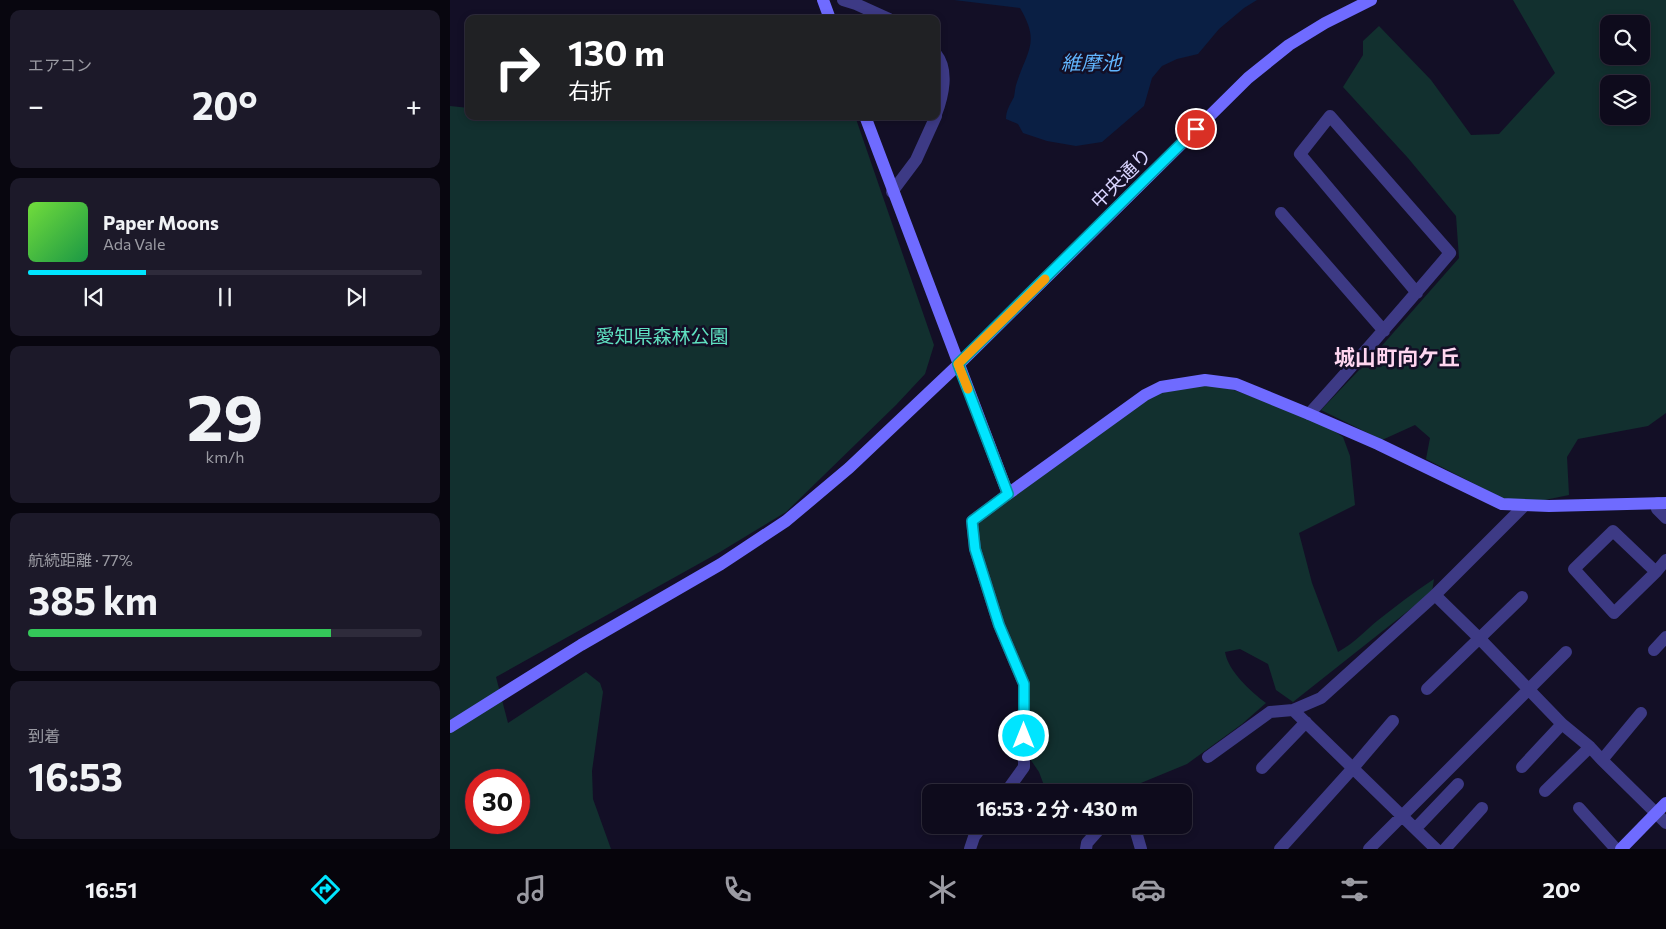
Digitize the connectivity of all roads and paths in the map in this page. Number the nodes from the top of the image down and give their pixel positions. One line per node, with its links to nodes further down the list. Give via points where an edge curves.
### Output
1 (823, 0): 4 (street)
2 (843, 0): 5 (street)
3 (1371, 0): 14 (street, 中央通り, via 1289,45 1248,78)
4 (829, 15)
5 (880, 15)
6 (940, 59): 7 (street, via 943,82)
7 (940, 103)
8 (866, 120): 10 (street)
9 (934, 120): 10 (street, via 916,160)
10 (892, 192): 14 (street)
11 (1281, 213): 13 (street)
12 (1417, 292): 12 (street, via 1300,154 1330,116 1450,253); 13 (street)
13 (1384, 331): 15 (street)
14 (958, 364): 16 (street); 35 (street, 中央通り, via 848,468 786,521)
15 (1309, 414): 16 (street, via 1236,384 1204,380 1161,387 1145,395); 18 (street, via 1502,504)
16 (1008, 494): 42 (street, via 972,521 975,549 999,625 1024,684 1024,768)
17 (1662, 503): 18 (street); 19 (street, via 1657,508)
18 (1524, 506): 22 (street)
19 (1666, 518)
20 (1666, 560): 21 (street)
21 (1661, 572): 21 (street, via 1614,613 1574,570 1613,531)
22 (1435, 595): 25 (street); 30 (street, via 1321,698)
23 (1522, 597): 25 (street)
24 (1666, 637): 26 (street)
25 (1480, 638): 28 (street); 29 (street)
26 (1654, 650)
27 (1566, 652): 29 (street)
28 (1427, 689)
29 (1529, 689): 34 (street); 49 (street)
30 (1293, 710): 33 (street); 37 (street, via 1270,712)
31 (1641, 713): 38 (street)
32 (1394, 721): 41 (street)
33 (1306, 722): 40 (street); 41 (street)
34 (1562, 724): 36 (street); 39 (street)
35 (450, 727)
36 (1590, 747): 38 (street); 44 (street)
37 (1208, 757)
38 (1602, 760): 48 (street)
39 (1522, 767)
40 (1262, 768)
41 (1353, 768): 49 (street); 58 (street)
42 (1012, 784)
43 (1458, 784): 51 (street)
44 (1545, 792)
45 (1666, 803): 48 (street)
46 (1482, 808): 61 (street)
47 (1579, 808): 62 (street)
48 (1656, 813): 50 (street); 63 (street)
49 (1401, 815): 51 (street); 59 (street)
50 (1666, 823)
51 (1416, 828): 60 (street)
52 (976, 834): 55 (street)
53 (1095, 834): 56 (street)
54 (1137, 834): 57 (street)
55 (970, 849)
56 (1086, 849)
57 (1141, 849)
58 (1280, 849)
59 (1369, 849)
60 (1436, 849)
61 (1445, 849)
62 (1616, 849)
63 (1621, 849)

